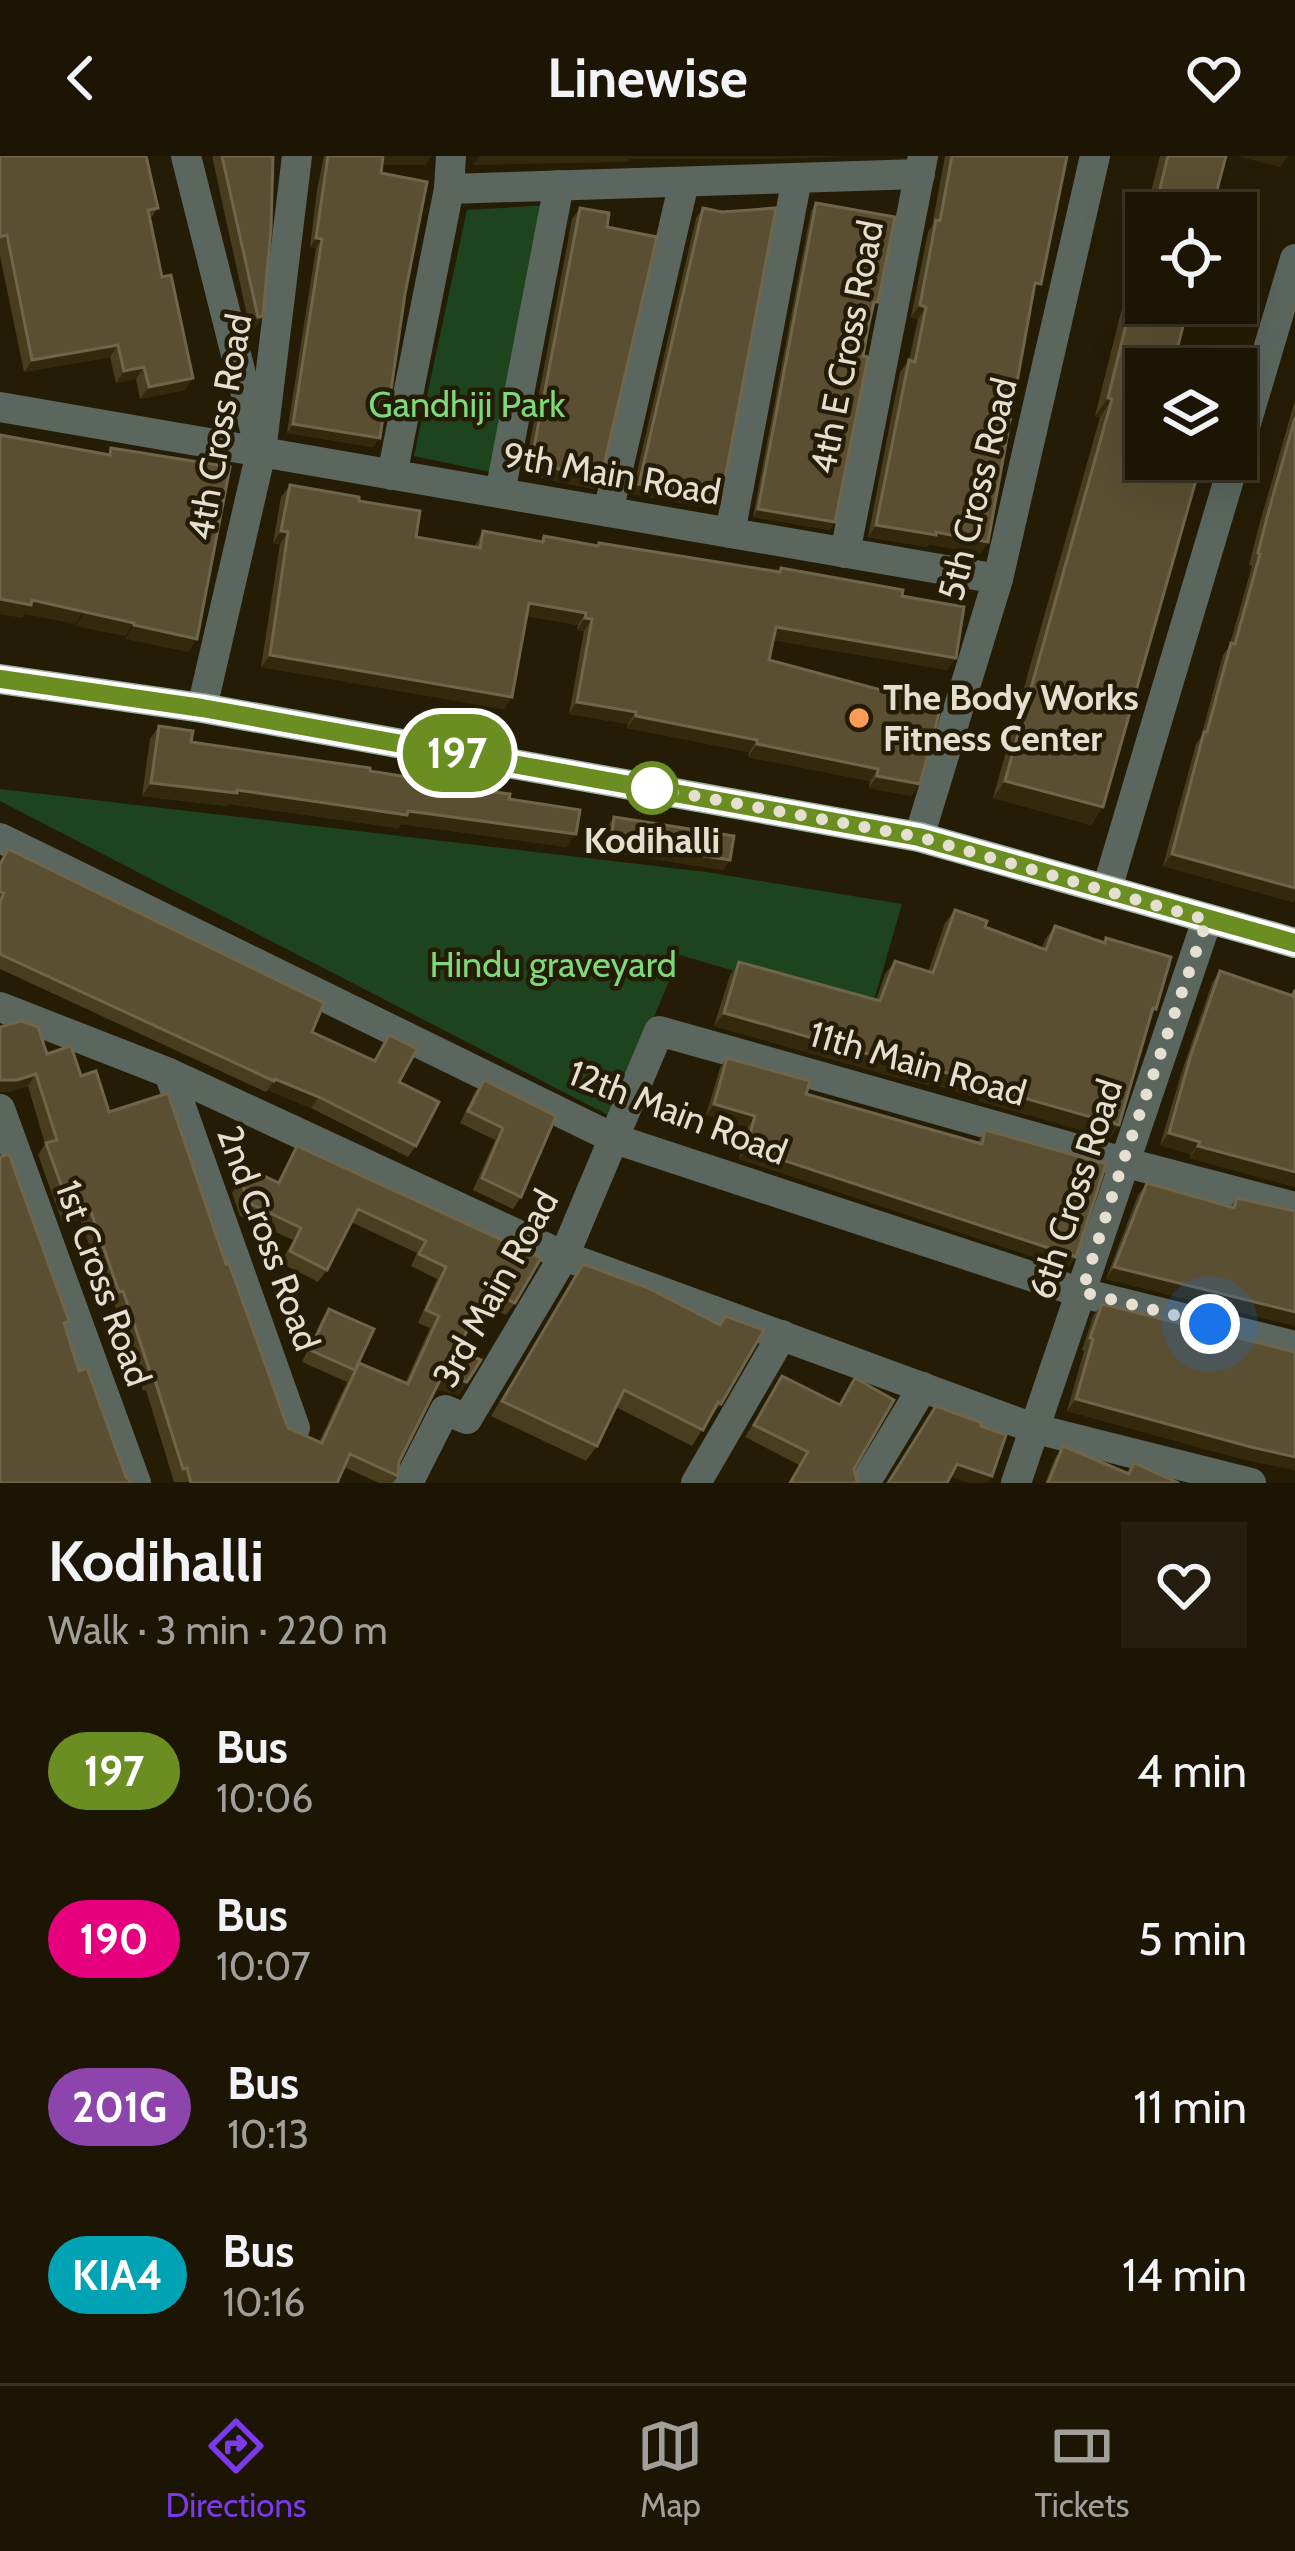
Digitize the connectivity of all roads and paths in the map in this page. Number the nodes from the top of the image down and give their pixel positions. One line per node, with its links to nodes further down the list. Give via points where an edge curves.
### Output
1 (186, 156): 13 (street)
2 (297, 156): 13 (street, 4th Cross Road)
3 (451, 156): 9 (street)
4 (1096, 156): 20 (street, 5th Cross Road)
5 (922, 165): 6 (street); 19 (street, 4th E Cross Road)
6 (796, 178): 7 (street); 18 (street)
7 (684, 182): 8 (street); 17 (street)
8 (559, 185): 9 (street); 16 (street)
9 (449, 189): 14 (street)
10 (1295, 260): 11 (street)
11 (1257, 388)
12 (0, 407): 13 (street, 9th Main Road)
13 (261, 452): 14 (street, 9th Main Road); 22 (street, 4th Cross Road)
14 (392, 475): 16 (street, 9th Main Road)
15 (1229, 480): 25 (street)
16 (500, 494): 17 (street, 9th Main Road)
17 (608, 512): 18 (street, 9th Main Road)
18 (730, 533): 19 (street, 9th Main Road)
19 (845, 553): 20 (street, 9th Main Road)
20 (998, 580): 23 (street, 5th Cross Road)
21 (0, 679): 22 (main road)
22 (202, 708): 23 (main road)
23 (919, 837): 25 (main road)
24 (0, 838): 32 (street, 12th Main Road)
25 (1107, 889): 26 (main road)
26 (1207, 920): 27 (main road); 33 (street, 6th Cross Road)
27 (1295, 943)
28 (0, 1007): 30 (street)
29 (659, 1030): 32 (street, 3rd Main Road); 33 (street, 11th Main Road)
30 (169, 1073): 35 (street); 40 (street, 2nd Cross Road)
31 (0, 1109): 43 (street, 1st Cross Road)
32 (615, 1138): 35 (street, 3rd Main Road); 36 (street, 12th Main Road)
33 (1123, 1162): 34 (street, 11th Main Road); 36 (street, 6th Cross Road)
34 (1295, 1207)
35 (564, 1256): 37 (street); 44 (street, 3rd Main Road, via 467,1419 445,1410)
36 (1082, 1292): 38 (street, 12th Main Road); 41 (street, 6th Cross Road)
37 (782, 1335): 39 (street); 45 (street)
38 (1295, 1346)
39 (923, 1388): 41 (street); 46 (street)
40 (295, 1429)
41 (1036, 1429): 42 (street); 47 (street, 6th Cross Road)
42 (1210, 1478): 48 (street)
43 (136, 1483)
44 (408, 1483)
45 (696, 1483)
46 (865, 1483)
47 (1016, 1483)
48 (1251, 1483)

